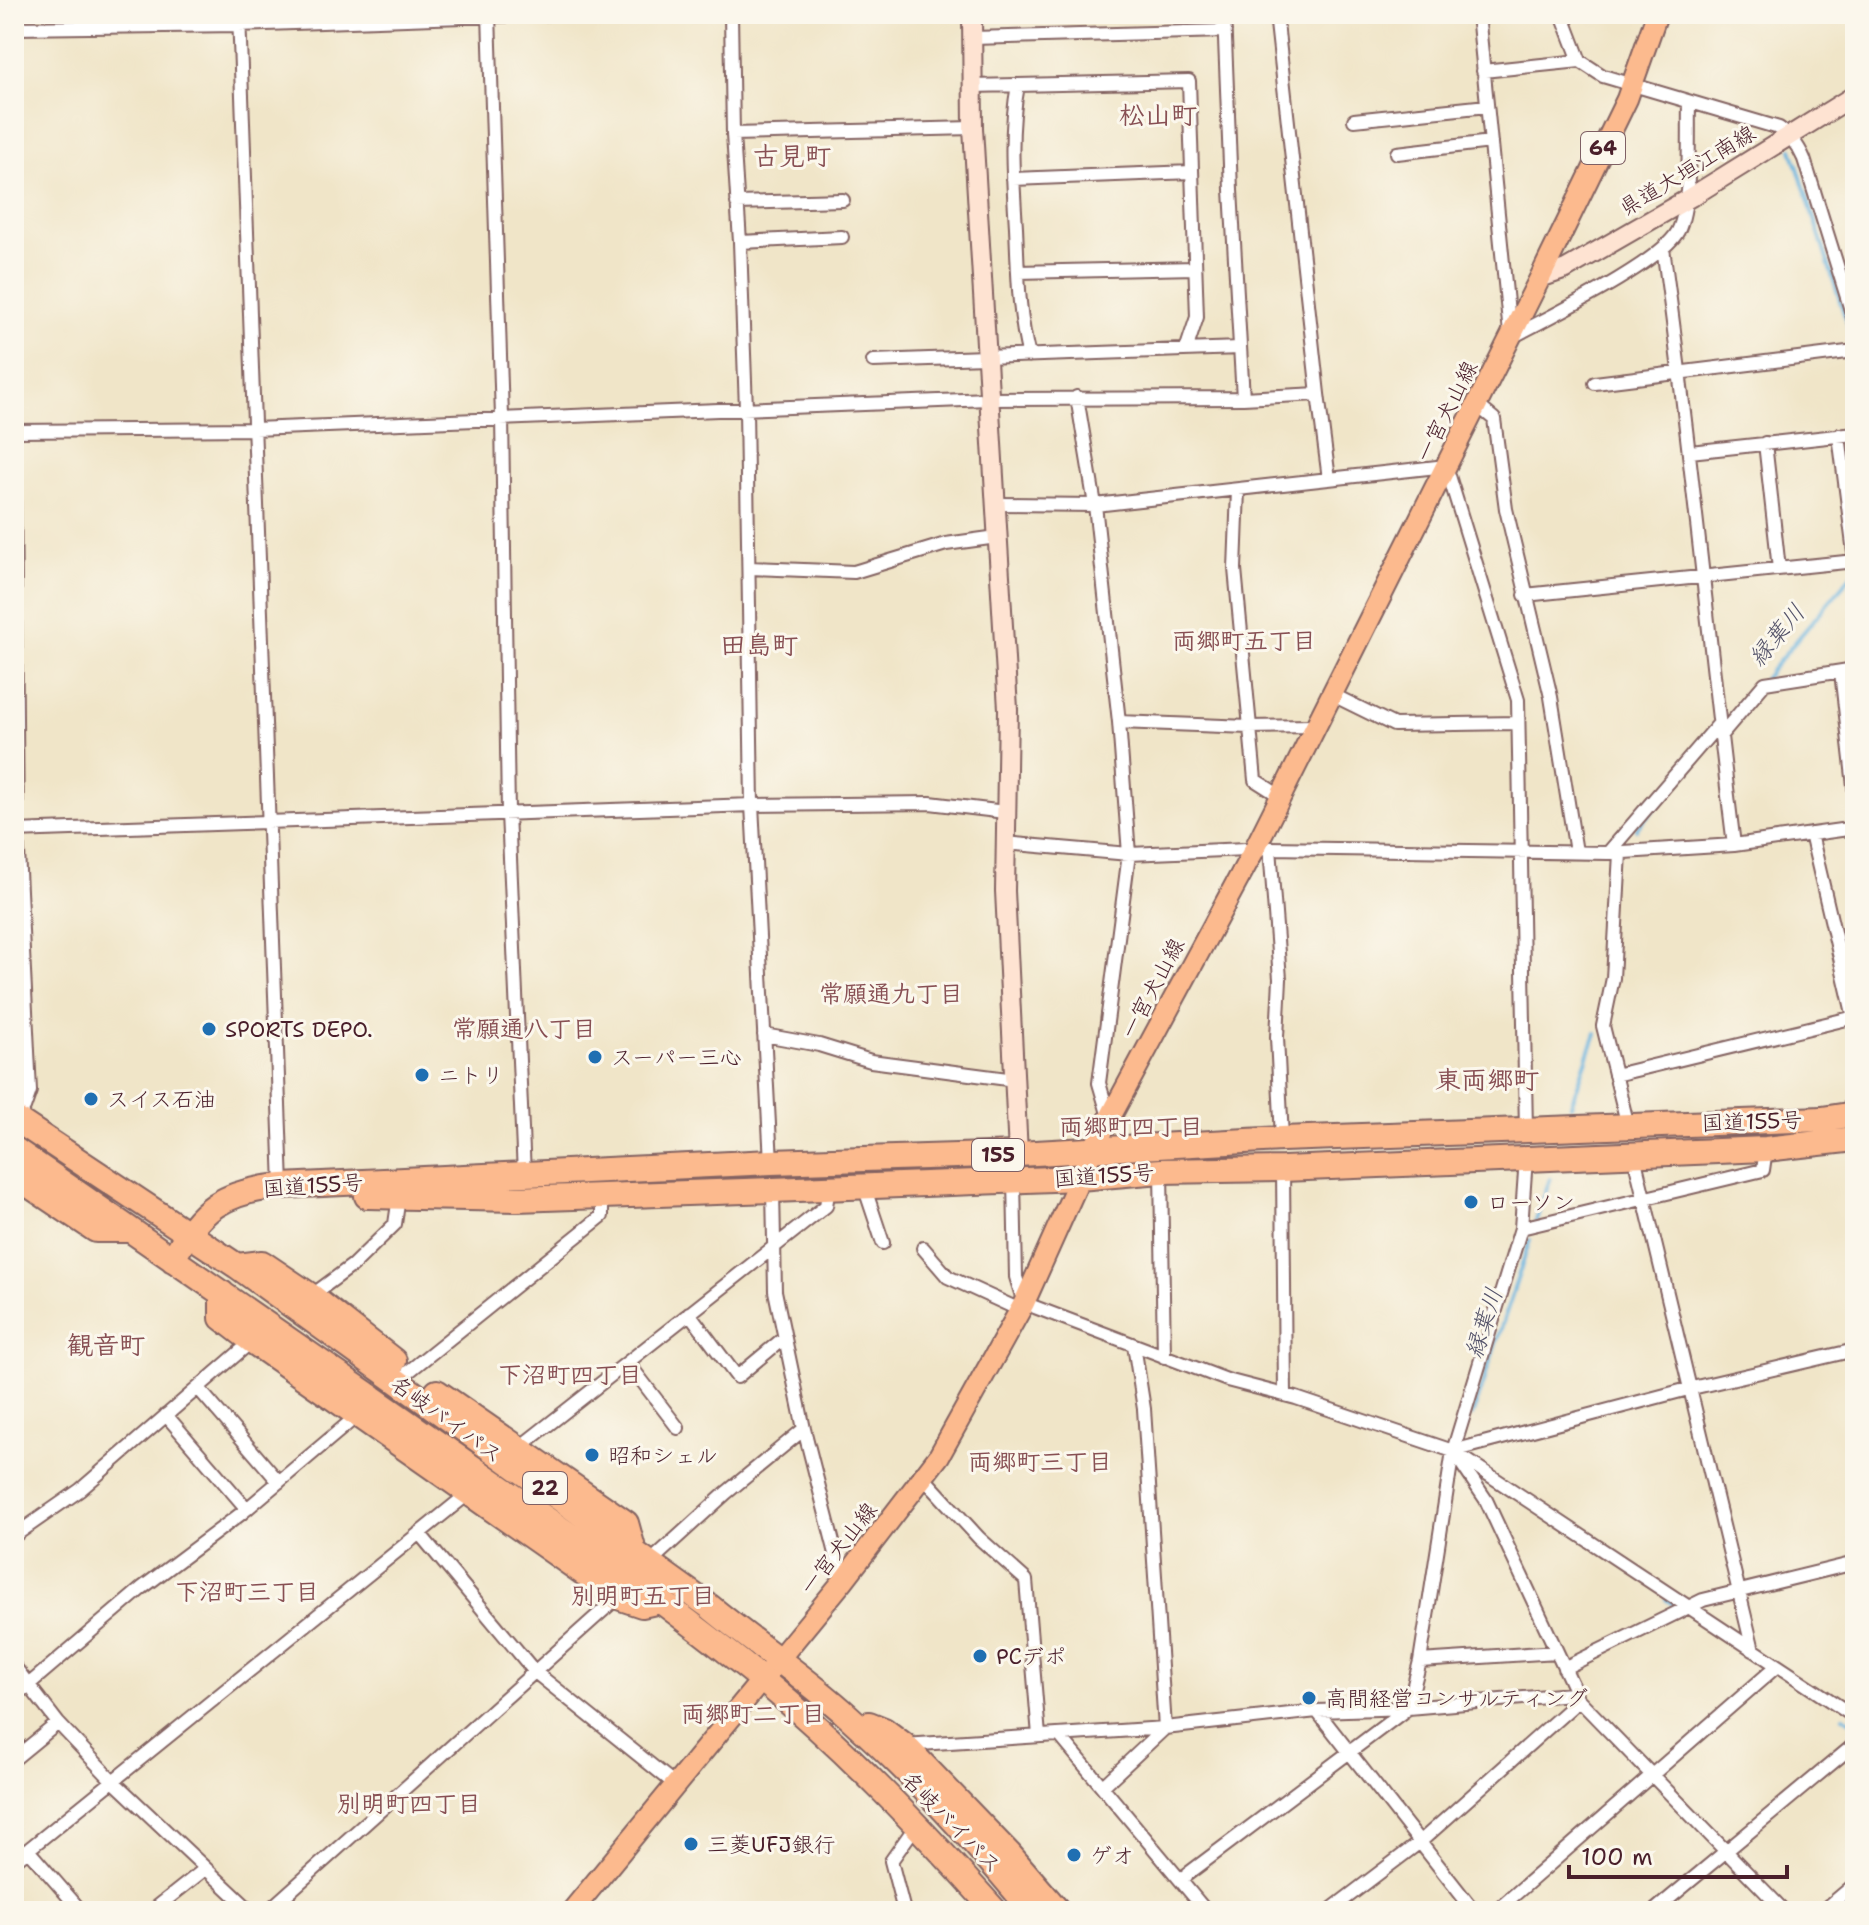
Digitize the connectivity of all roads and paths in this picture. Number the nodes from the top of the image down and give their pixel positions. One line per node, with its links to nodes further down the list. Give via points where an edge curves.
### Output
1 (550, 14): 9 (street)
2 (731, 14): 24 (street)
3 (972, 14): 13 (street)
4 (1224, 14): 12 (street)
5 (1276, 14): 49 (street)
6 (1478, 14): 15 (street)
7 (1562, 14): 14 (street)
8 (1657, 14): 18 (main road, 一宮犬山線 / 64)
9 (489, 15): 10 (street); 55 (street)
10 (239, 20): 11 (street); 56 (street)
11 (14, 28)
12 (1225, 31): 13 (street); 41 (street)
13 (972, 38): 17 (street)
14 (1580, 61): 15 (street); 18 (street)
15 (1483, 71): 21 (street)
16 (1018, 85): 17 (street); 28 (street, via 1189,81); 29 (street, via 1012,117)
17 (972, 86): 23 (street)
18 (1631, 86): 20 (street); 38 (main road, 一宮犬山線 / 64)
19 (1855, 95): 25 (street, 県道大垣江南線)
20 (1689, 102): 25 (street, via 1779,128); 31 (street)
21 (1487, 106): 22 (street); 26 (street)
22 (1354, 120)
23 (973, 128): 24 (street); 45 (street)
24 (733, 134): 32 (street)
25 (1790, 136): 31 (street, 県道大垣江南線); 39 (street, via 1804,159)
26 (1491, 142): 27 (street); 40 (street)
27 (1397, 153)
28 (1192, 172): 29 (street); 36 (street)
29 (1013, 179): 37 (street)
30 (843, 200): 32 (street)
31 (1686, 200): 35 (street, via 1678,231); 38 (street, 県道大垣江南線, via 1566,269)
32 (737, 203): 34 (street)
33 (842, 237): 34 (street)
34 (740, 242): 54 (street)
35 (1663, 248): 40 (street); 47 (street)
36 (1195, 268): 37 (street); 42 (street, via 1197,317)
37 (1018, 272): 44 (street, via 1020,322)
38 (1540, 278): 40 (main road, 一宮犬山線 / 64)
39 (1855, 323)
40 (1510, 337): 53 (main road, 一宮犬山線 / 64)
41 (1240, 348): 42 (street); 51 (street)
42 (1186, 350): 44 (street)
43 (1855, 351): 47 (street)
44 (1029, 356): 45 (street)
45 (986, 358): 46 (street); 52 (street)
46 (873, 361)
47 (1680, 373): 48 (street); 61 (street)
48 (1595, 383)
49 (1318, 394): 51 (street); 63 (street)
50 (1077, 397): 51 (street); 52 (street); 67 (street)
51 (1243, 398)
52 (988, 399): 54 (street); 66 (street)
53 (1477, 405): 62 (main road, 一宮犬山線 / 64); 72 (street, via 1494,419)
54 (746, 409): 55 (street); 69 (street)
55 (502, 417): 56 (street); 85 (street)
56 (254, 429): 57 (street); 86 (street)
57 (14, 431)
58 (1855, 434): 59 (street)
59 (1839, 435): 60 (street); 70 (street, via 1855,561)
60 (1765, 443): 61 (street); 70 (street)
61 (1690, 452): 71 (street)
62 (1446, 466): 63 (street); 75 (main road, 一宮犬山線 / 64); 77 (street, via 1518,700)
63 (1329, 479): 65 (street)
64 (14, 489): 88 (street)
65 (1238, 490): 67 (street); 79 (street, via 1235,569)
66 (995, 504): 67 (street); 68 (street)
67 (1095, 505): 76 (street)
68 (997, 537): 69 (street, via 946,544 854,572); 84 (street, via 1008,709)
69 (750, 568): 83 (street)
70 (1779, 569): 71 (street)
71 (1702, 577): 72 (street); 80 (street)
72 (1525, 595): 94 (street, via 1551,697)
73 (1855, 669): 74 (street)
74 (1841, 672): 80 (street, via 1765,683); 81 (street)
75 (1331, 694): 77 (street, via 1394,725); 78 (main road, 一宮犬山線 / 64)
76 (1119, 722): 79 (street); 96 (street)
77 (1518, 723): 93 (street)
78 (1315, 726): 79 (street); 82 (main road, 一宮犬山線 / 64)
79 (1249, 727): 82 (street, via 1255,780)
80 (1719, 730): 91 (street); 95 (street)
81 (1855, 795)
82 (1280, 796): 92 (main road, 一宮犬山線 / 64)
83 (752, 805): 84 (street, via 930,803); 85 (street); 98 (street)
84 (1005, 812): 90 (street)
85 (508, 813): 86 (street); 117 (street)
86 (267, 824): 88 (street); 121 (street)
87 (1855, 828): 89 (street)
88 (16, 831): 101 (street, via 30,1091)
89 (1811, 834): 91 (street); 97 (street)
90 (1005, 843): 96 (street); 100 (street)
91 (1734, 845): 95 (street)
92 (1262, 849): 93 (street); 96 (street); 103 (main road, 一宮犬山線 / 64); 106 (street, via 1280,979)
93 (1522, 851): 94 (street); 105 (street)
94 (1576, 852): 95 (street)
95 (1614, 853): 99 (street, via 1613,978 1603,1026)
96 (1129, 854): 103 (street, via 1099,1083)
97 (1855, 1019): 99 (street)
98 (764, 1035): 100 (street, via 871,1061); 114 (street)
99 (1615, 1075): 104 (street)
100 (1015, 1080): 112 (street)
101 (17, 1109): 130 (highway, 名岐バイパス / 22, via 36,1132)
102 (1855, 1114): 104 (highway, 国道155号 / 155)
103 (1109, 1117): 109 (main road, 一宮犬山線 / 64)
104 (1628, 1126): 105 (highway, 国道155号 / 155)
105 (1526, 1132): 106 (highway, 国道155号 / 155)
106 (1282, 1139): 109 (highway, 国道155号 / 155)
107 (1855, 1139): 110 (highway, 国道155号 / 155)
108 (14, 1149): 129 (highway, 名岐バイパス / 22)
109 (1093, 1149): 112 (highway, 国道155号 / 155); 119 (main road, 一宮犬山線 / 64)
110 (1766, 1149): 111 (highway, 国道155号 / 155); 127 (street, via 1763,1170)
111 (1633, 1152): 113 (highway, 国道155号 / 155); 127 (street)
112 (1018, 1154): 114 (highway, 国道155号 / 155)
113 (1526, 1157): 115 (highway, 国道155号 / 155); 128 (street)
114 (771, 1162): 117 (highway, 国道155号 / 155)
115 (1283, 1169): 116 (highway, 国道155号 / 155); 149 (street)
116 (1161, 1171): 119 (highway, 国道155号 / 155); 144 (street)
117 (524, 1174): 121 (highway, 国道155号 / 155)
118 (14, 1175): 129 (highway, via 96,1230)
119 (1079, 1178): 120 (highway, 国道155号 / 155); 138 (main road, 一宮犬山線 / 64)
120 (1014, 1180): 122 (highway, 国道155号 / 155); 138 (street, via 1016,1277)
121 (282, 1186): 130 (highway, 国道155号 / 155, via 232,1196 204,1214)
122 (864, 1186): 123 (highway, 国道155号 / 155); 131 (street)
123 (829, 1187): 124 (highway, 国道155号 / 155); 133 (street, via 826,1206)
124 (773, 1190): 125 (highway, 国道155号 / 155); 133 (street)
125 (602, 1196): 126 (highway, 国道155号 / 155); 146 (street, via 602,1216)
126 (399, 1197): 130 (highway, 国道155号 / 155, via 263,1193 230,1205); 137 (street, via 395,1224)
127 (1646, 1197): 128 (street); 148 (street)
128 (1521, 1228): 155 (street)
129 (130, 1230): 134 (highway, 名岐バイパス / 22)
130 (191, 1235): 134 (highway, 国道155号 / 155); 135 (highway, 名岐バイパス / 22)
131 (883, 1243)
132 (923, 1248): 138 (street, via 948,1277)
133 (773, 1250): 139 (street); 140 (street)
134 (173, 1260): 136 (highway, 名岐バイパス / 22)
135 (237, 1266): 137 (highway, 22, via 262,1263); 162 (highway, 名岐バイパス / 22)
136 (222, 1293): 141 (highway, 22, via 222,1318); 167 (highway, 名岐バイパス / 22)
137 (311, 1296): 146 (highway, 22)
138 (1022, 1307): 142 (street); 156 (main road, 一宮犬山線 / 64)
139 (689, 1313): 140 (street, via 737,1377); 145 (street)
140 (785, 1337): 153 (street)
141 (252, 1341): 147 (street); 151 (highway, 22)
142 (1134, 1345): 144 (street); 186 (street, via 1144,1409)
143 (1855, 1350): 148 (street)
144 (1164, 1357): 149 (street)
145 (629, 1364): 152 (street); 154 (street)
146 (408, 1372): 154 (highway, 22)
147 (198, 1388): 150 (street); 157 (street)
148 (1692, 1388): 155 (street); 165 (street)
149 (1285, 1395): 155 (street)
150 (166, 1415): 159 (street); 161 (street, via 80,1490)
151 (358, 1415): 157 (street); 158 (highway, 22)
152 (678, 1428)
153 (804, 1429): 162 (street); 164 (street)
154 (520, 1447): 162 (highway, 22, via 626,1523)
155 (1453, 1451): 168 (street); 170 (street, via 1486,1500); 172 (street)
156 (923, 1477): 164 (main road, 一宮犬山線 / 64); 187 (street, via 1026,1580)
157 (279, 1482): 159 (street)
158 (469, 1493): 160 (street); 166 (highway, 22)
159 (247, 1509): 178 (street, via 142,1588)
160 (419, 1533): 176 (street); 194 (street)
161 (14, 1536)
162 (642, 1558): 171 (highway, 名岐バイパス / 22)
163 (1855, 1563): 165 (street)
164 (843, 1581): 171 (main road, 一宮犬山線 / 64)
165 (1740, 1591): 168 (street); 169 (street)
166 (618, 1597): 167 (highway, 22, via 642,1605); 176 (street)
167 (660, 1601): 177 (highway, 名岐バイパス / 22)
168 (1689, 1607): 169 (street); 175 (street)
169 (1753, 1650): 174 (street)
170 (1557, 1652): 172 (street); 175 (street)
171 (779, 1660): 177 (main road, 一宮犬山線 / 64); 183 (highway, 名岐バイパス / 22)
172 (1420, 1661): 181 (street)
173 (14, 1666): 178 (street)
174 (1777, 1666): 184 (street); 193 (street)
175 (1564, 1668): 180 (street)
176 (535, 1672): 195 (street); 209 (street)
177 (762, 1680): 195 (main road, 一宮犬山線 / 64); 197 (highway, 名岐バイパス / 22)
178 (29, 1684): 179 (street); 185 (street)
179 (14, 1697)
180 (1578, 1699): 181 (street, via 1571,1694); 193 (street); 198 (street)
181 (1408, 1708): 182 (street); 191 (street)
182 (1317, 1711): 186 (street); 191 (street)
183 (848, 1716): 190 (highway, 22, via 884,1730); 214 (highway, 名岐バイパス / 22, via 993,1862)
184 (1855, 1717)
185 (58, 1723): 192 (street); 194 (street)
186 (1165, 1728): 188 (street); 196 (street)
187 (1039, 1736): 188 (street); 190 (street)
188 (1060, 1736): 196 (street)
189 (1855, 1744): 199 (street)
190 (904, 1745): 215 (highway, 22)
191 (1351, 1753): 198 (street); 203 (street)
192 (14, 1759)
193 (1654, 1775): 199 (street); 219 (street)
194 (112, 1780): 200 (street); 202 (street)
195 (676, 1785): 210 (main road, 一宮犬山線 / 64)
196 (1104, 1785): 203 (street)
197 (917, 1824): 204 (highway, 名岐バイパス / 22); 211 (street, via 891,1861)
198 (1420, 1842): 217 (street); 218 (street)
199 (1726, 1849): 220 (street); 221 (street)
200 (28, 1850): 201 (street); 206 (street)
201 (14, 1861)
202 (205, 1869): 207 (street); 208 (street)
203 (1181, 1879): 216 (street)
204 (970, 1883): 212 (highway, 22); 213 (highway, 名岐バイパス / 22)
205 (1855, 1884): 222 (street)
206 (81, 1911)
207 (152, 1911)
208 (251, 1911)
209 (268, 1911)
210 (572, 1911)
211 (904, 1911)
212 (982, 1911)
213 (995, 1911)
214 (1032, 1911)
215 (1058, 1911)
216 (1206, 1911)
217 (1329, 1911)
218 (1474, 1911)
219 (1496, 1911)
220 (1654, 1911)
221 (1784, 1911)
222 (1823, 1911)

